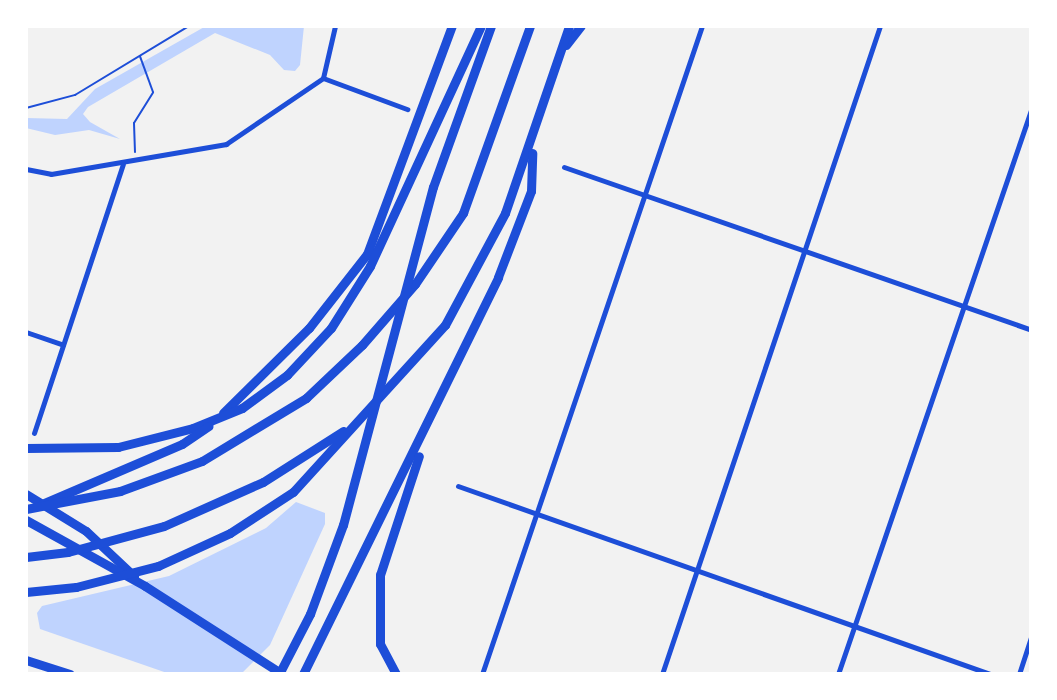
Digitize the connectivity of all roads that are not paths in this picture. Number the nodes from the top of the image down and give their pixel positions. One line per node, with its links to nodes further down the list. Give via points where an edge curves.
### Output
1 (335, 26): 11 (street)
2 (452, 26): 30 (highway, via 367,254 309,328 237,401 182,444)
3 (481, 26): 27 (highway, via 413,177 346,303 287,375 242,408 193,428 118,447)
4 (491, 26): 41 (highway, via 433,187 343,525 310,614)
5 (530, 26): 30 (highway, via 463,213 415,284 362,345 306,398 202,461 120,491)
6 (569, 26): 10 (highway)
7 (581, 26): 10 (highway)
8 (702, 26): 18 (street)
9 (880, 26): 19 (street)
10 (562, 51): 14 (highway)
11 (323, 78): 12 (street); 15 (street, via 226,144)
12 (407, 109)
13 (1031, 110): 20 (street)
14 (532, 144): 24 (highway, via 531,191); 25 (highway, via 490,246 445,325)
15 (123, 164): 17 (street, via 51,174); 23 (street)
16 (564, 167): 18 (street)
17 (26, 169)
18 (645, 194): 19 (street); 31 (street)
19 (805, 249): 20 (street); 34 (street)
20 (965, 306): 21 (street); 37 (street)
21 (1031, 330)
22 (26, 332): 23 (street)
23 (63, 346): 26 (street)
24 (451, 378): 42 (highway); 43 (highway, via 409,481 380,575 380,644)
25 (358, 421): 33 (highway, via 263,482 164,526 68,552); 36 (highway, via 293,492 230,533 158,566 76,587)
26 (34, 433)
27 (26, 448)
28 (458, 486): 31 (street)
29 (26, 494): 35 (highway, via 86,531)
30 (29, 509)
31 (537, 514): 34 (street); 44 (street)
32 (26, 520): 35 (highway)
33 (26, 557)
34 (697, 570): 37 (street); 45 (street)
35 (145, 586): 41 (highway)
36 (26, 592)
37 (855, 626): 46 (street); 47 (street)
38 (1031, 637): 48 (street)
39 (26, 660): 40 (highway)
40 (70, 674)
41 (280, 674)
42 (303, 674)
43 (396, 674)
44 (482, 674)
45 (662, 674)
46 (838, 674)
47 (990, 674)
48 (1019, 674)

